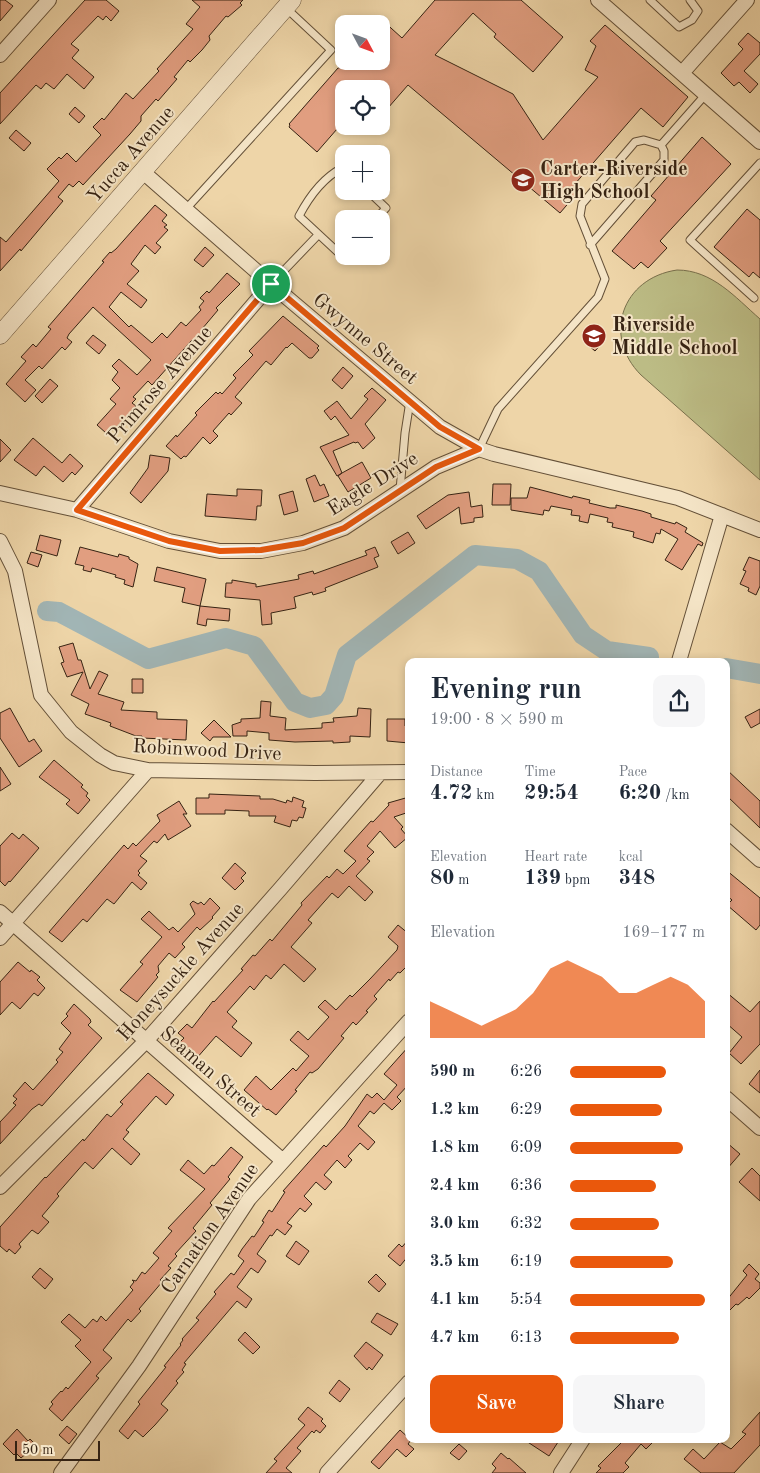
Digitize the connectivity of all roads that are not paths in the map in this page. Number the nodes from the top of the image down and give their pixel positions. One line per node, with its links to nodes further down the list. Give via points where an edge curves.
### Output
1 (49, 0): 7 (street)
2 (598, 0): 8 (street)
3 (650, 0): 4 (lane, via 679,27 692,20 698,11)
4 (690, 0)
5 (747, 0): 8 (street)
6 (289, 4): 13 (street, Yucca Avenue); 16 (lane, via 331,50)
7 (0, 55)
8 (682, 73): 9 (street)
9 (706, 94): 10 (street); 11 (lane)
10 (760, 142)
11 (661, 145): 19 (lane, via 664,160); 19 (lane, via 644,140 635,142 582,204 580,216)
12 (760, 163): 22 (lane, via 690,240)
13 (143, 172): 16 (street, Gwynne Street); 23 (street, Yucca Avenue)
14 (335, 172): 18 (lane, via 305,204 299,216)
15 (378, 200): 17 (lane, via 386,208)
16 (186, 209): 21 (street, Gwynne Street)
17 (384, 210)
18 (318, 235): 20 (lane); 21 (lane)
19 (590, 245): 25 (lane, via 605,279 598,296 498,409)
20 (335, 250)
21 (271, 284): 24 (street, Gwynne Street); 28 (street, Primrose Avenue)
22 (754, 298)
23 (0, 335)
24 (410, 401): 25 (street, Gwynne Street, via 440,427); 27 (lane)
25 (479, 449): 27 (street, Eagle Drive, via 436,467); 29 (street, via 678,498)
26 (0, 492): 28 (street, Eagle Drive)
27 (400, 492): 28 (street, Eagle Drive, via 344,528 303,543 261,550 220,551 169,541)
28 (77, 510)
29 (722, 515): 30 (street); 32 (street)
30 (760, 530)
31 (0, 541): 33 (street, Robinwood Drive, via 15,571 41,695 70,732 100,755 114,763)
32 (680, 658)
33 (148, 770): 35 (street, Robinwood Drive); 39 (street)
34 (405, 772): 35 (street, Robinwood Drive)
35 (380, 773): 42 (street, Honeysuckle Avenue)
36 (730, 834): 37 (street)
37 (760, 860)
38 (0, 912): 39 (street, Seaman Street)
39 (13, 924): 40 (street); 42 (street, Seaman Street)
40 (0, 938)
41 (405, 1025): 45 (street, Carnation Avenue)
42 (146, 1042): 45 (street, Seaman Street); 46 (street, Honeysuckle Avenue)
43 (730, 1102): 44 (street)
44 (760, 1128)
45 (283, 1161): 49 (street, Carnation Avenue, via 249,1199 139,1366)
46 (0, 1187)
47 (405, 1386): 50 (street)
48 (581, 1443): 51 (street)
49 (61, 1473)
50 (328, 1473)
51 (562, 1473)

